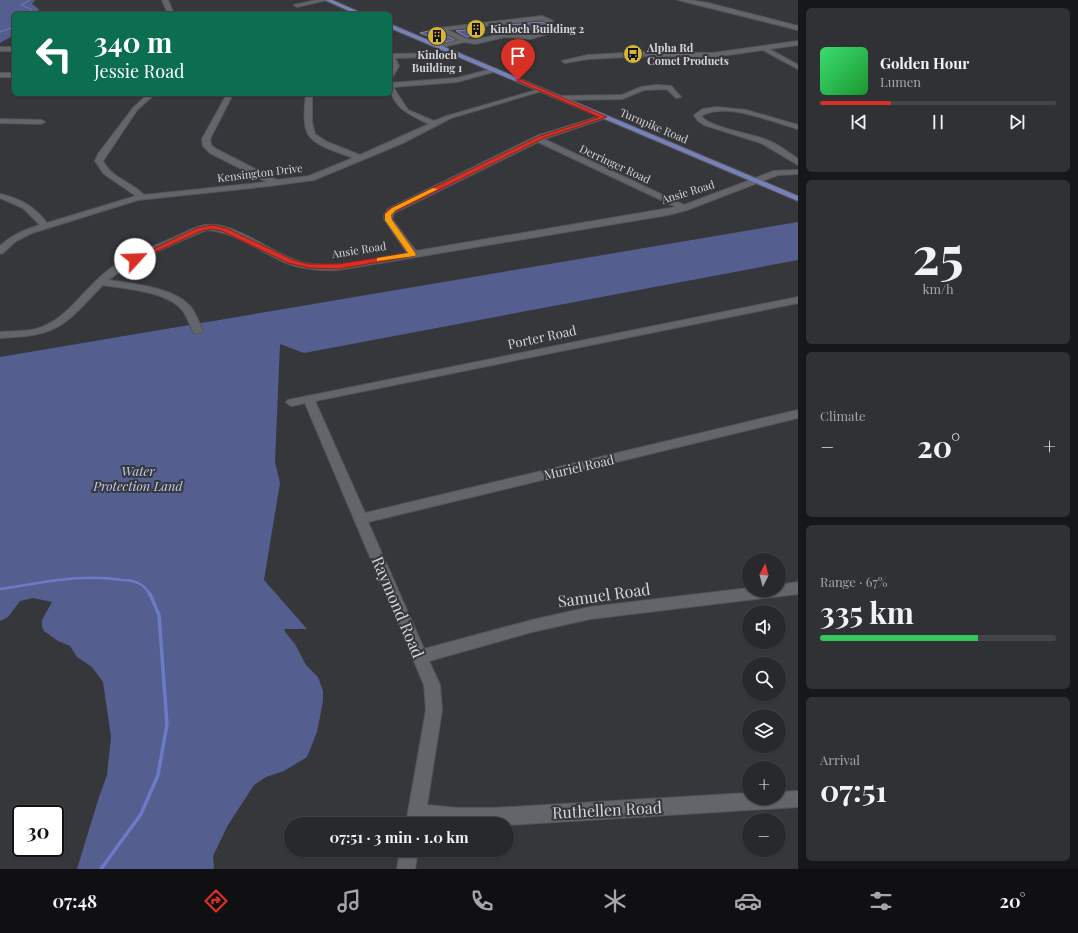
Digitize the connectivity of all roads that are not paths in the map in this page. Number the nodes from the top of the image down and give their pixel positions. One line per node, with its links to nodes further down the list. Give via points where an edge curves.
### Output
1 (164, 0): 6 (street)
2 (324, 0): 5 (street)
3 (328, 0): 7 (main road)
4 (681, 0): 9 (street)
5 (297, 5)
6 (170, 12)
7 (356, 12)
8 (392, 27): 12 (main road, Turnpike Road)
9 (798, 28)
10 (466, 40): 10 (street, via 441,29 542,18 551,22 550,26 555,29 525,38 505,35 478,42); 12 (street)
11 (798, 43): 13 (street)
12 (438, 46): 17 (main road, Turnpike Road)
13 (764, 48): 19 (street, via 714,55 644,54); 20 (street)
14 (12, 49): 15 (street)
15 (2, 51)
16 (392, 56): 17 (street)
17 (460, 56): 21 (main road, Turnpike Road)
18 (392, 58): 22 (street, via 396,64)
19 (565, 61)
20 (798, 67)
21 (495, 70): 25 (street, via 457,80); 27 (main road, Turnpike Road)
22 (392, 73)
23 (0, 75): 24 (street)
24 (12, 75)
25 (392, 86)
26 (392, 89): 36 (street, via 406,111)
27 (542, 90): 32 (main road, Turnpike Road); 36 (street, Kensington Drive)
28 (150, 96): 45 (street, via 135,109 100,156 99,162 102,168 136,190)
29 (229, 96): 43 (street, via 206,139 206,145)
30 (309, 96): 39 (street, via 310,130 313,136 322,143)
31 (678, 97): 32 (street, via 667,85 643,88 631,95 617,97)
32 (561, 98): 33 (main road, Turnpike Road)
33 (604, 117): 38 (street); 42 (main road, Turnpike Road)
34 (0, 121): 35 (street)
35 (41, 122)
36 (434, 124): 39 (street, Kensington Drive)
37 (798, 128): 40 (street, via 739,111 713,109 697,115 706,124 769,143)
38 (538, 139): 47 (street, Derringer Road); 50 (street, via 390,211 388,219)
39 (361, 158): 43 (street, Kensington Drive, via 315,177)
40 (798, 163)
41 (798, 172): 42 (street, Ansie Road, via 780,172)
42 (755, 181): 46 (main road, Turnpike Road); 47 (street, Ansie Road)
43 (276, 183): 45 (street, Kensington Drive)
44 (0, 196): 48 (street, via 24,203)
45 (142, 197): 48 (street, Kensington Drive)
46 (798, 199)
47 (684, 208): 50 (street, Ansie Road)
48 (45, 226): 49 (street, Kensington Drive, via 18,237)
49 (0, 251)
50 (412, 254): 51 (street, Ansie Road, via 338,267 309,266 285,260 222,228 207,227 124,264)
51 (101, 282): 53 (street, via 156,292 176,300 185,307); 54 (street, Ansie Road, via 66,318 53,327 30,334)
52 (798, 300): 55 (street, Porter Road)
53 (198, 331)
54 (0, 335)
55 (309, 399): 56 (street, Porter Road); 58 (street, Raymond Road)
56 (292, 402)
57 (798, 414): 58 (street, Muriel Road)
58 (360, 519): 60 (street, Raymond Road)
59 (798, 588): 60 (street, Samuel Road, via 590,613)
60 (420, 657): 62 (street, Raymond Road, via 432,685 435,705)
61 (798, 799): 63 (street, Ruthellen Road)
62 (416, 817)
63 (495, 817)
64 (409, 857): 65 (street)
65 (406, 869)

